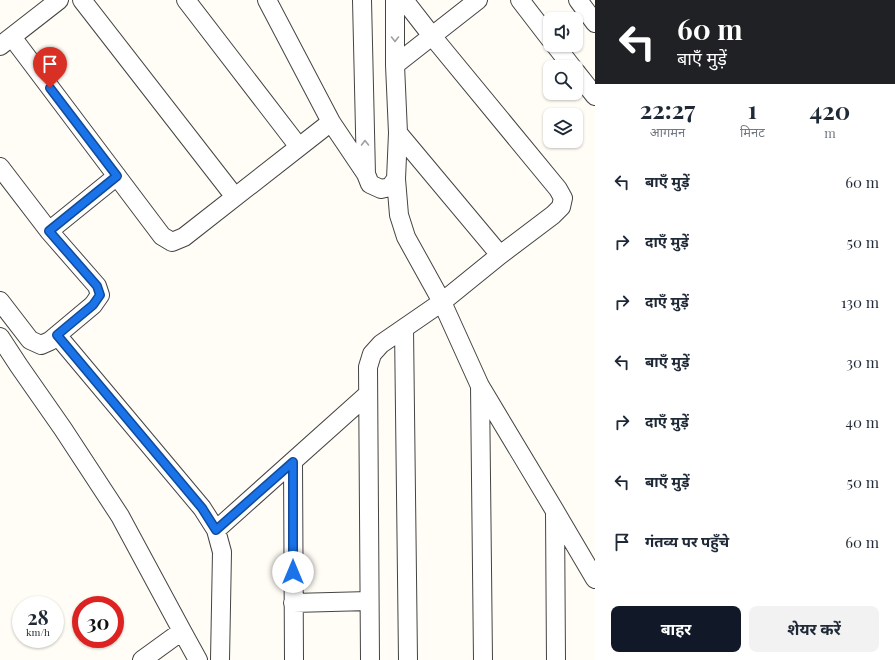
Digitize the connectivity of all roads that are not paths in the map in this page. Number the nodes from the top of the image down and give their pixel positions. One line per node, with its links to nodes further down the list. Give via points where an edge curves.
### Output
1 (60, 0): 14 (street)
2 (82, 0): 27 (street)
3 (186, 0): 22 (street)
4 (267, 0): 20 (street)
5 (362, 0): 24 (street, one-way to 5)
6 (394, 0): 17 (street, one-way to 17)
7 (404, 0): 13 (street)
8 (478, 0): 13 (street)
9 (520, 0): 12 (street)
10 (578, 0): 11 (street)
11 (595, 23)
12 (543, 30)
13 (432, 36): 17 (street); 29 (street, via 563,198 561,207 553,215)
14 (6, 42): 25 (street)
15 (560, 52): 16 (street)
16 (567, 60)
17 (395, 65): 21 (street)
18 (583, 81): 19 (street)
19 (595, 96)
20 (331, 122): 22 (street); 24 (street)
21 (398, 133): 26 (street); 29 (street)
22 (299, 147): 27 (street)
23 (0, 167): 28 (street)
24 (366, 174): 26 (street, via 370,184 381,189 390,187)
25 (117, 176): 27 (street, via 162,236 172,242 184,237); 28 (street)
26 (396, 179): 31 (street, via 399,215 406,237)
27 (235, 197)
28 (49, 231): 33 (street, via 97,286 100,295 93,305)
29 (500, 255): 31 (street)
30 (0, 301): 33 (street, via 30,340 41,345)
31 (442, 302): 32 (street); 35 (street)
32 (404, 328): 36 (street, via 381,344 372,354 368,367); 49 (street)
33 (57, 335): 39 (street, via 202,508)
34 (0, 337): 43 (street, via 120,516)
35 (480, 386): 38 (street); 50 (street)
36 (368, 394): 37 (street); 41 (street)
37 (293, 462): 39 (street); 42 (street)
38 (556, 511): 40 (street); 51 (street)
39 (216, 530): 46 (street, via 222,552)
40 (595, 579)
41 (369, 601): 42 (street); 48 (street)
42 (293, 603): 47 (street)
43 (182, 631): 44 (street); 45 (street)
44 (142, 660)
45 (198, 660)
46 (220, 660)
47 (294, 660)
48 (370, 660)
49 (408, 660)
50 (483, 660)
51 (556, 660)

